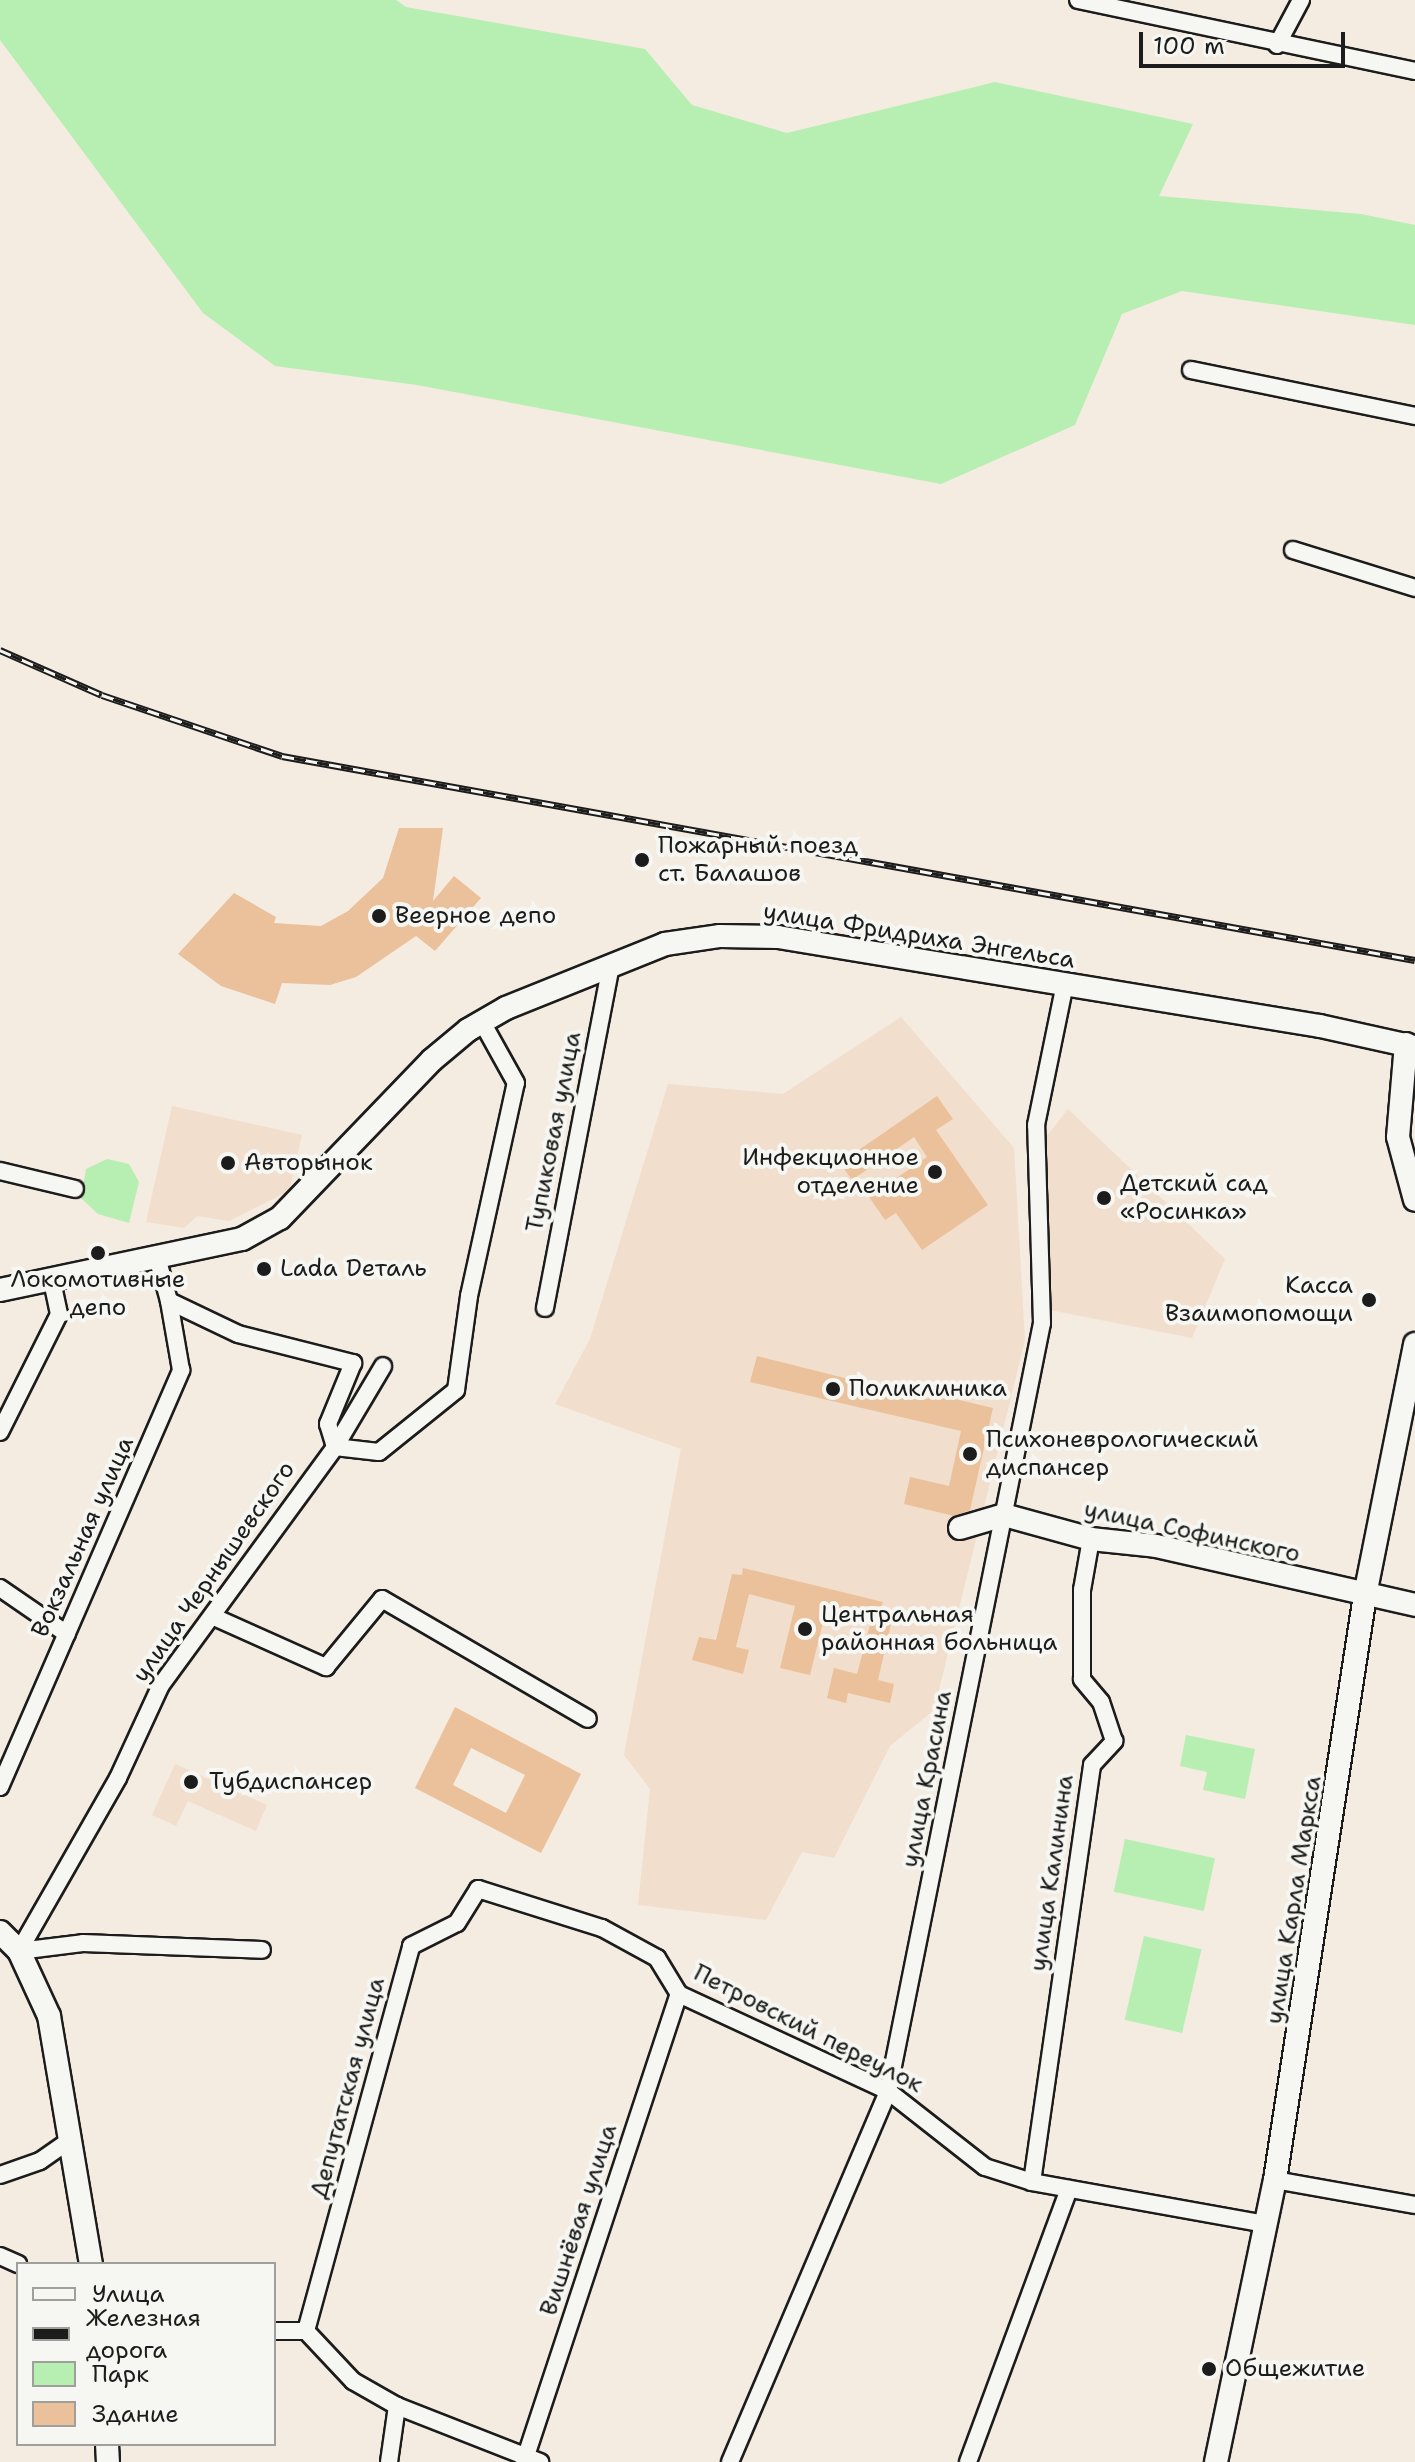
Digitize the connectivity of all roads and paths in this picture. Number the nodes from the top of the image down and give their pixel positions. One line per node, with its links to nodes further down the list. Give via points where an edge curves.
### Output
1 (1078, 0): 3 (street)
2 (1301, 0): 3 (street)
3 (1277, 45): 4 (street)
4 (1415, 71)
5 (1191, 370): 6 (street)
6 (1415, 416)
7 (1293, 550): 8 (street)
8 (1415, 588)
9 (611, 964): 10 (street, улица Фридриха Энгельса, via 665,944 720,936 778,937); 11 (street, улица Фридриха Энгельса); 21 (street, Тупиковая улица)
10 (1065, 984): 12 (street, улица Фридриха Энгельса); 26 (street, улица Красина, via 1036,1125 1042,1323)
11 (482, 1022): 17 (street, улица Фридриха Энгельса, via 432,1060 280,1218 242,1239); 25 (street, via 516,1083 469,1296 456,1390 379,1452)
12 (1410, 1046): 13 (street, via 1398,1137)
13 (1410, 1165): 16 (street)
14 (0, 1171): 15 (street)
15 (75, 1189)
16 (1415, 1200)
17 (157, 1257): 18 (street, улица Фридриха Энгельса); 20 (street, Вокзальная улица)
18 (51, 1277): 19 (street, улица Фридриха Энгельса); 24 (street, via 59,1314)
19 (0, 1290)
20 (169, 1301): 25 (street, via 238,1334 353,1363 328,1424); 33 (street, Вокзальная улица, via 181,1370)
21 (545, 1308)
22 (1415, 1344): 30 (street, улица Карла Маркса)
23 (383, 1366): 25 (street, улица Чернышевского)
24 (0, 1432)
25 (335, 1447): 32 (street, улица Чернышевского)
26 (1004, 1515): 27 (street); 28 (street, улица Софинского); 41 (street, улица Красина)
27 (960, 1528)
28 (1091, 1539): 30 (street, улица Софинского, via 1156,1546); 45 (street, улица Калинина, via 1082,1590 1082,1679 1101,1702 1114,1741 1092,1765)
29 (0, 1588): 33 (street)
30 (1365, 1595): 31 (street, улица Софинского); 44 (street, улица Карла Маркса)
31 (1415, 1605)
32 (214, 1617): 34 (street, via 326,1667 382,1599); 39 (street, улица Чернышевского, via 161,1685 118,1778)
33 (67, 1634): 35 (street, Вокзальная улица)
34 (588, 1719)
35 (0, 1787)
36 (478, 1889): 40 (street, Петровский переулок, via 602,1928 657,1958); 51 (street, Депутатская улица, via 457,1923 411,1946)
37 (0, 1932): 39 (street)
38 (262, 1950): 39 (street, via 83,1943)
39 (19, 1951): 42 (street, via 49,2016)
40 (679, 1994): 41 (street, Петровский переулок); 53 (street, Вишнёвая улица)
41 (888, 2091): 45 (street, Петровский переулок, via 985,2167); 55 (street, улица Красина)
42 (71, 2139): 43 (street, via 40,2161); 49 (street)
43 (0, 2175)
44 (1275, 2180): 47 (street); 48 (street, улица Карла Маркса)
45 (1032, 2182): 46 (street, Петровский переулок)
46 (1069, 2189): 48 (street, Петровский переулок); 56 (street)
47 (1415, 2205)
48 (1265, 2224): 57 (street, улица Карла Маркса)
49 (91, 2262)
50 (276, 2331): 51 (street)
51 (306, 2331): 52 (street, via 353,2381)
52 (397, 2406): 53 (street); 54 (street)
53 (530, 2460)
54 (389, 2462)
55 (730, 2462)
56 (968, 2462)
57 (1216, 2462)

